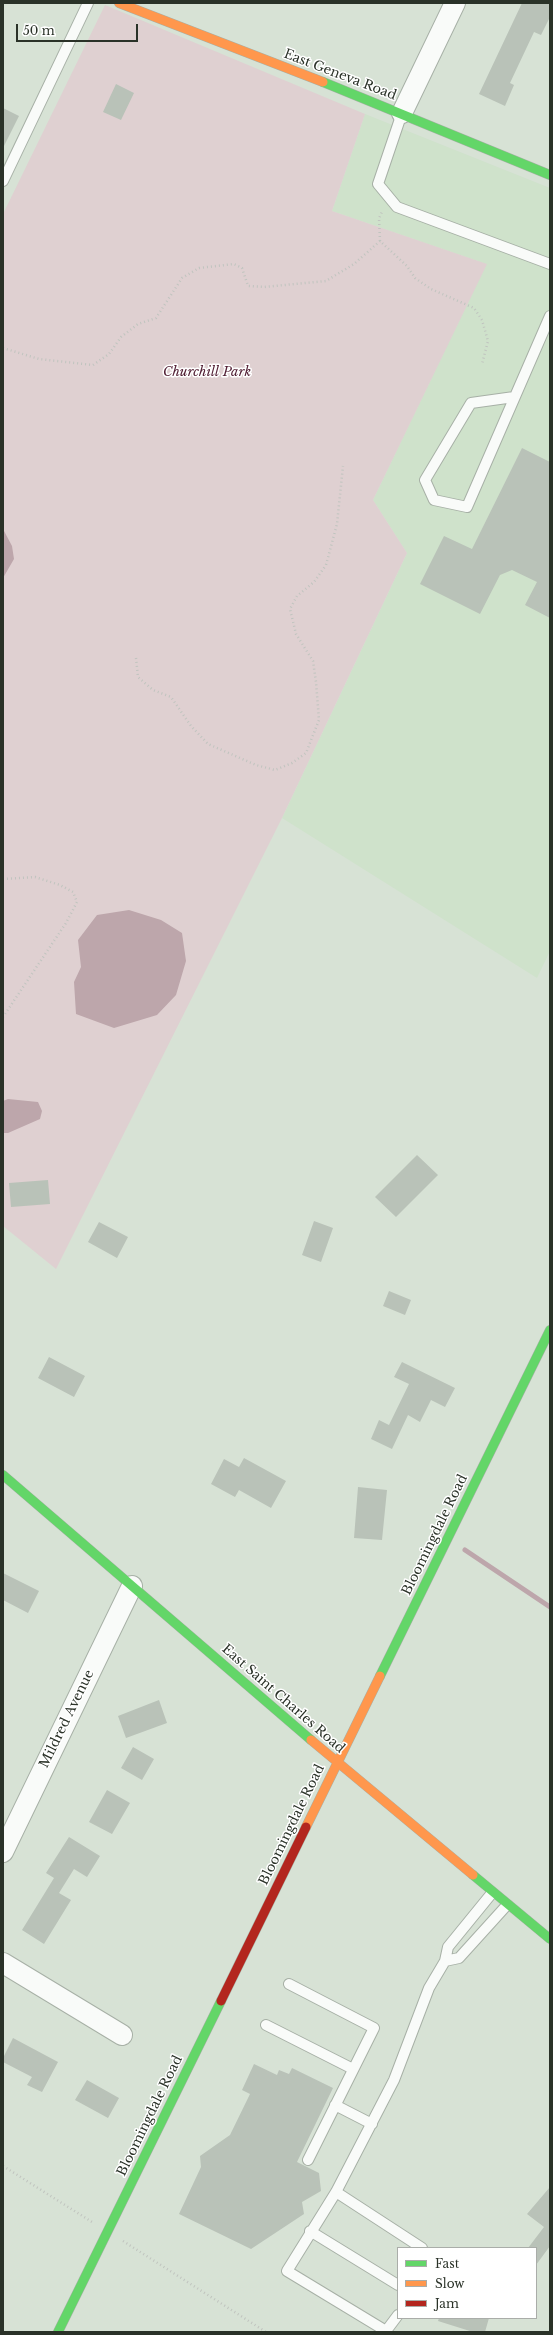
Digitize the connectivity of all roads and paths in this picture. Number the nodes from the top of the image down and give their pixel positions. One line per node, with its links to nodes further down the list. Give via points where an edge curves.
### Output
1 (88, 3): 6 (lane)
2 (119, 3): 4 (street, East Geneva Road)
3 (455, 3): 4 (street)
4 (402, 113): 5 (street, East Geneva Road); 7 (lane, via 378,184)
5 (550, 175)
6 (3, 181)
7 (389, 197): 8 (path, via 379,218); 9 (lane, via 397,207)
8 (380, 241): 11 (path, via 354,264 326,281 264,288 248,286 242,268 234,264 198,268 182,278 156,318 138,324 121,337 109,354 93,365 39,359); 12 (path, via 407,266 415,278 431,289 474,308 482,320 488,341)
9 (550, 264)
10 (550, 316): 13 (lane)
11 (3, 348)
12 (482, 364)
13 (514, 397): 13 (lane, via 467,507 434,500 424,480 471,403)
14 (343, 466): 15 (path, via 337,524 326,565 314,582 296,596 290,609 296,634 313,661 316,682 319,720 306,753 292,763 275,770 256,765 208,744 191,726 171,697 154,690 138,677)
15 (136, 658)
16 (3, 879): 17 (path, via 34,877 73,892 77,902 66,923)
17 (3, 1017)
18 (550, 1330): 21 (street, Bloomingdale Road)
19 (3, 1475): 20 (street, East Saint Charles Road)
20 (132, 1586): 21 (street, East Saint Charles Road); 22 (street, Mildred Avenue)
21 (337, 1762): 23 (street, East Saint Charles Road); 43 (street, Bloomingdale Road)
22 (3, 1852)
23 (492, 1893): 24 (street, East Saint Charles Road); 26 (lane, via 448,1947)
24 (507, 1905): 25 (street, East Saint Charles Road); 26 (lane, via 459,1958)
25 (549, 1938)
26 (445, 1961): 33 (lane, via 429,1988 394,2080)
27 (3, 1963): 30 (street)
28 (289, 1984): 31 (lane, via 374,2028)
29 (266, 2025): 31 (lane)
30 (122, 2035)
31 (353, 2069): 32 (lane)
32 (335, 2105): 33 (lane); 34 (lane)
33 (372, 2124): 36 (lane)
34 (308, 2160)
35 (3, 2166): 37 (path)
36 (336, 2192): 38 (lane); 40 (lane)
37 (89, 2220)
38 (310, 2231): 41 (lane); 42 (lane, via 286,2271 386,2331)
39 (125, 2243): 44 (path)
40 (420, 2247)
41 (397, 2284)
42 (397, 2316)
43 (58, 2332)
44 (266, 2332)

